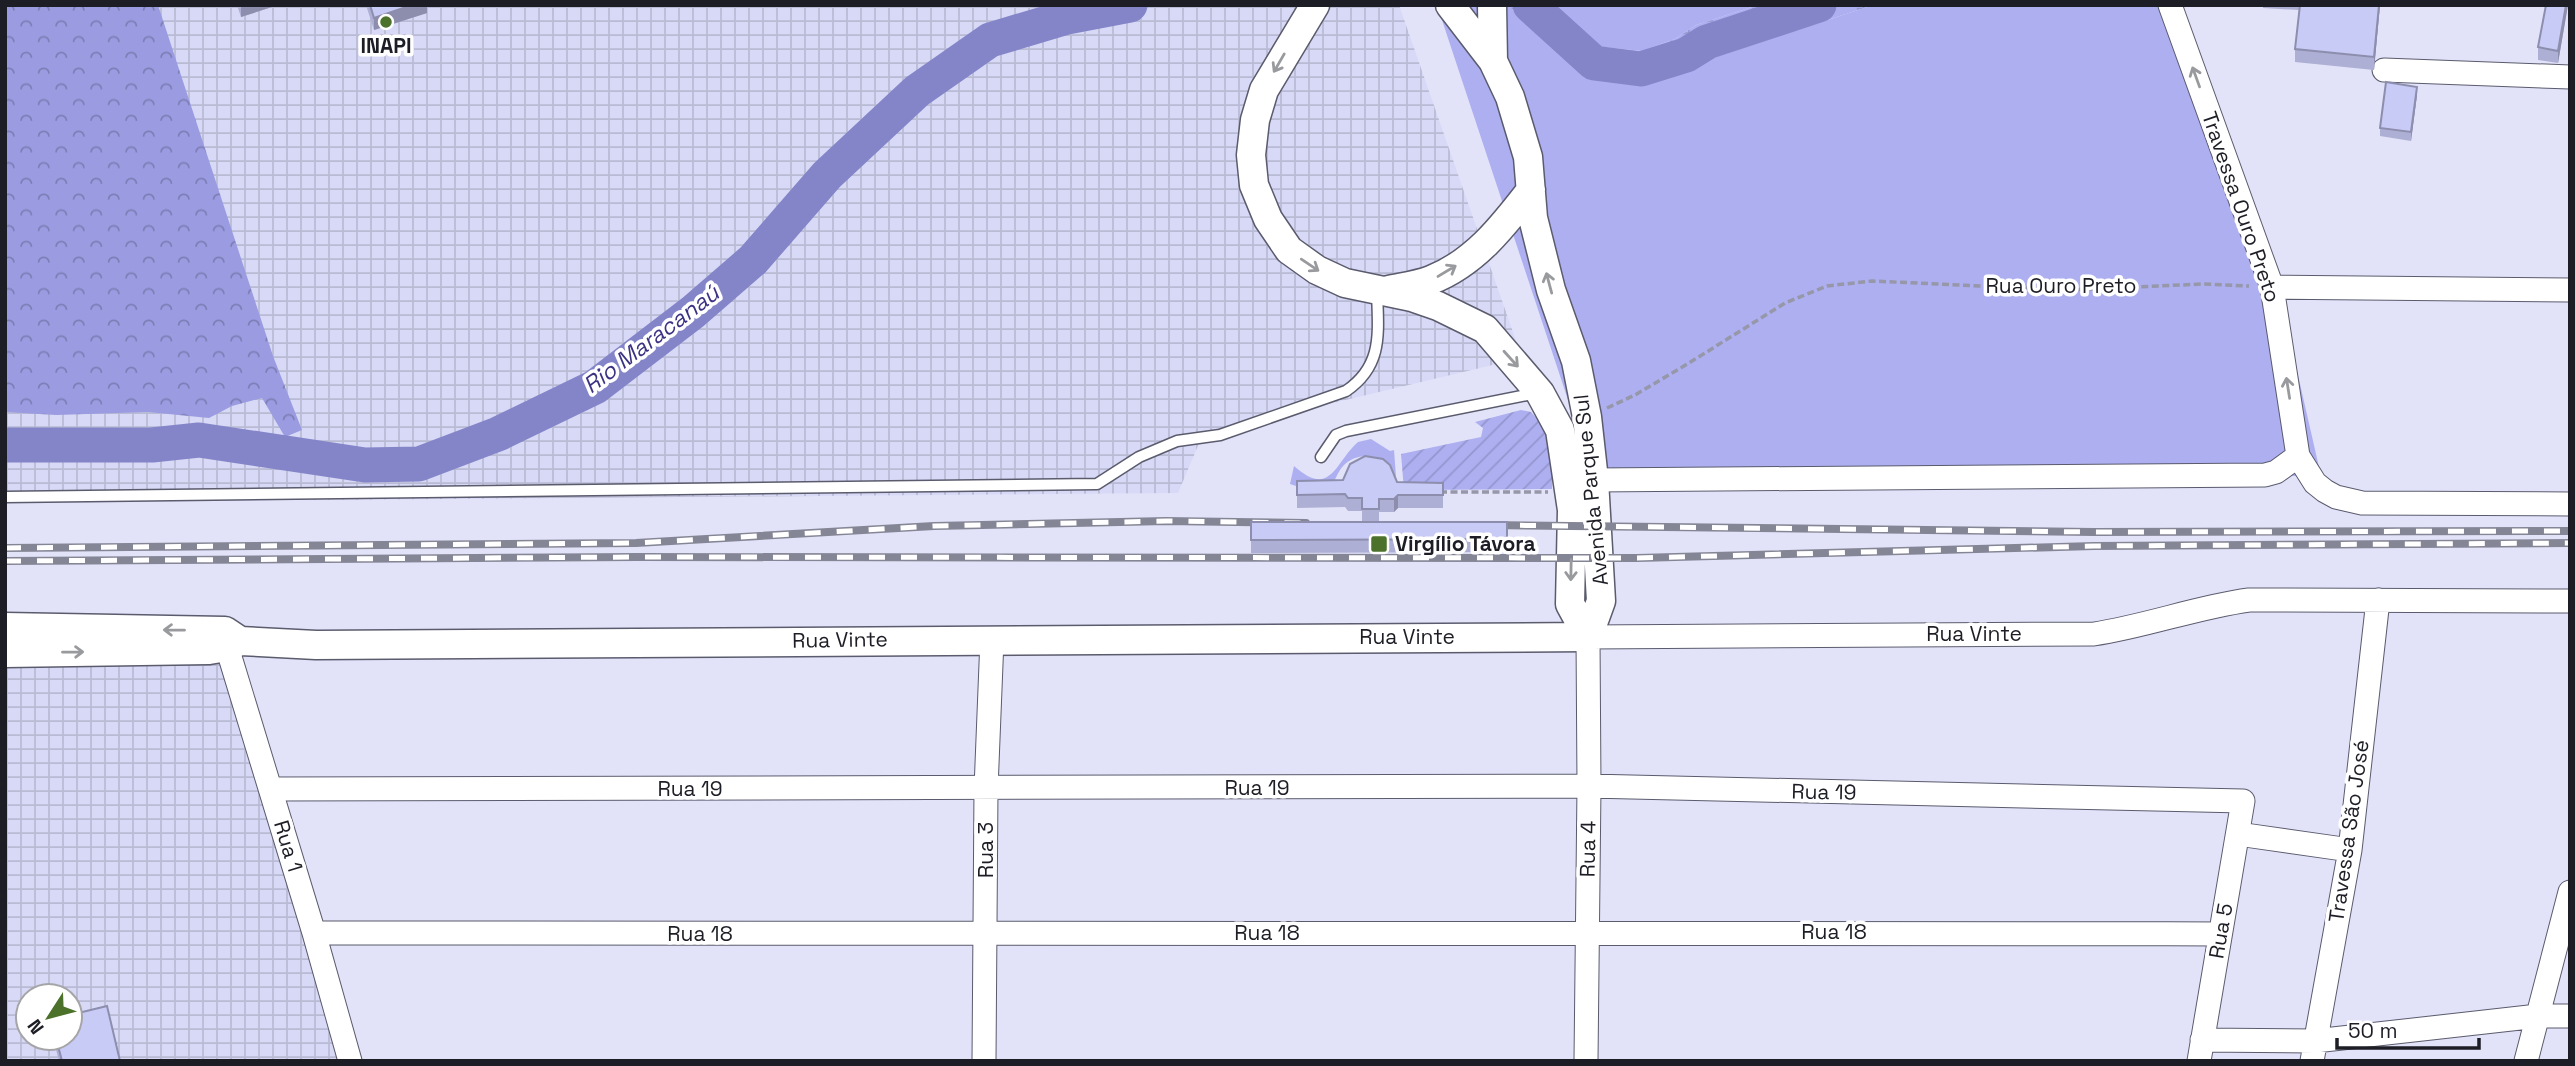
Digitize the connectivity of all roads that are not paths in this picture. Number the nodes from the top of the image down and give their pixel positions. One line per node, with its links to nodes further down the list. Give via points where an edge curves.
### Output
1 (1315, 5): 11 (street, Avenida Parque Sul, one-way to 11, via 1264,90 1252,144 1254,185 1268,219 1289,250 1345,283)
2 (1492, 5): 5 (street)
3 (2170, 5): 9 (street, Travessa Ouro Preto, one-way to 3)
4 (1451, 6): 5 (street, Avenida Parque Sul)
5 (1493, 61): 8 (street, Avenida Parque Sul, via 1510,96 1528,157)
6 (2384, 70): 7 (street)
7 (2570, 77)
8 (1531, 190): 11 (street, one-way to 8, via 1432,280 1464,261 1496,236); 15 (street, Avenida Parque Sul, one-way to 8, via 1576,361 1548,278)
9 (2272, 287): 10 (street); 13 (street, Travessa Ouro Preto, one-way to 9)
10 (2570, 290)
11 (1380, 291): 12 (street, Avenida Parque Sul, one-way to 12, via 1438,306 1485,329); 16 (lane, via 1378,343 1371,364 1346,391 1220,435 1177,441 1139,457 1097,484)
12 (1539, 393): 14 (lane, via 1346,430 1336,435); 21 (street, Avenida Parque Sul, one-way to 21, via 1560,430 1572,510 1570,604)
13 (2298, 456): 15 (street, via 2265,475); 17 (street, via 2325,491 2362,503)
14 (1321, 457)
15 (1594, 480): 21 (street, Avenida Parque Sul, via 1601,601)
16 (5, 497)
17 (2570, 504)
18 (2378, 600): 19 (street, Rua Vinte); 21 (street, Rua Vinte, via 2249,600 2094,634); 30 (street, Travessa São José)
19 (2570, 601)
20 (5, 627): 23 (street, one-way to 20)
21 (1588, 637): 22 (street, Rua Vinte); 25 (street, Rua 4)
22 (992, 639): 23 (street, Rua Vinte, via 330,645); 27 (street, Rua 3)
23 (231, 640): 24 (street, one-way to 23, via 209,650); 26 (street, Rua 1)
24 (5, 653)
25 (1589, 786): 27 (street, Rua 19); 28 (street, Rua 19); 32 (street, Rua 4)
26 (271, 789): 27 (street, Rua 19); 33 (street, Rua 1)
27 (986, 789): 35 (street, Rua 3)
28 (2243, 801): 29 (street, Rua 5)
29 (2238, 834): 30 (street); 34 (street, Rua 5)
30 (2350, 850): 39 (street, Travessa São José)
31 (2570, 892): 36 (street)
32 (1587, 931): 34 (street, Rua 18); 35 (street, Rua 18); 42 (street, Rua 4)
33 (314, 933): 35 (street, Rua 18); 40 (street, Rua 1)
34 (2220, 934): 38 (street, Rua 5)
35 (986, 935): 41 (street, Rua 3)
36 (2538, 1016): 37 (street); 39 (street); 43 (street)
37 (2570, 1017)
38 (2201, 1050): 39 (street)
39 (2314, 1051)
40 (349, 1061)
41 (984, 1061)
42 (1586, 1061)
43 (2526, 1061)

